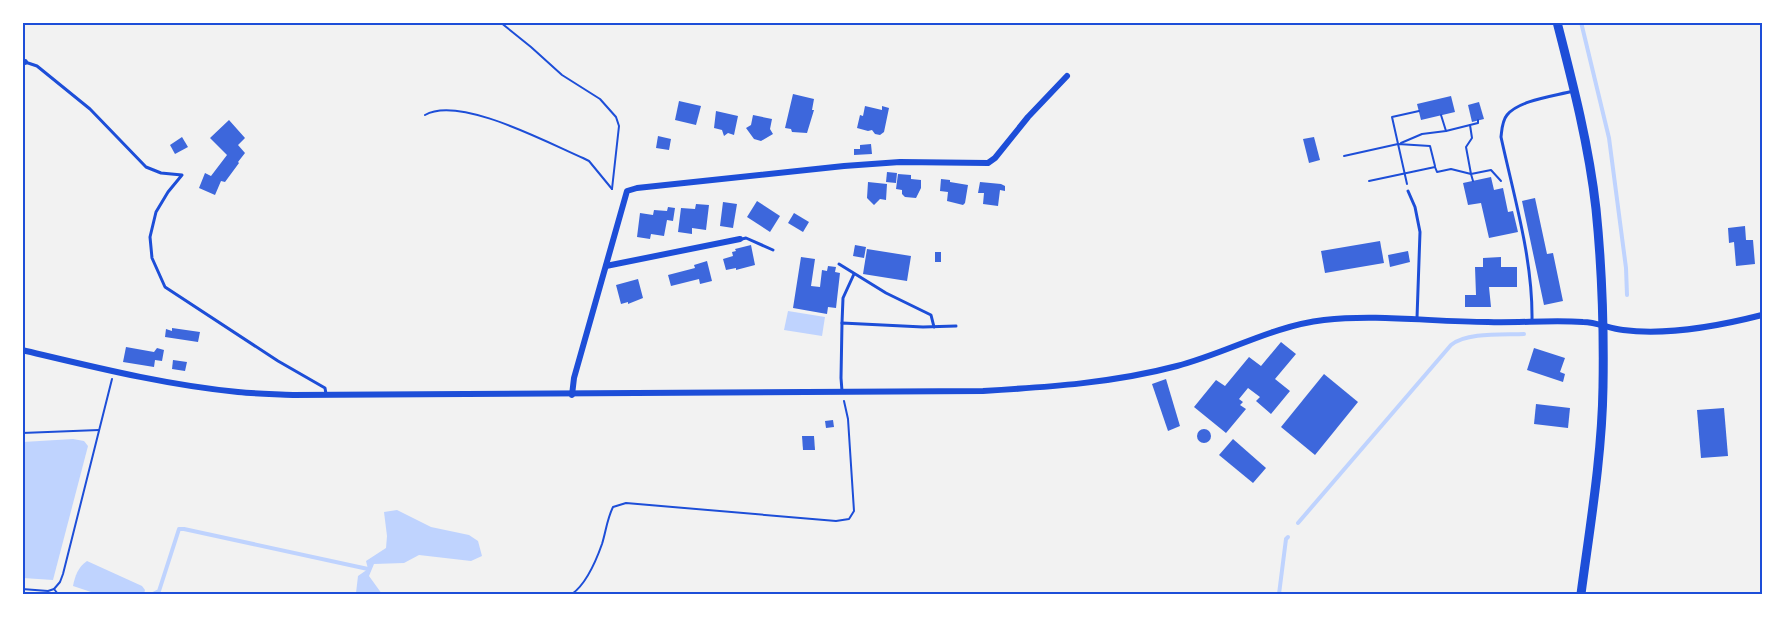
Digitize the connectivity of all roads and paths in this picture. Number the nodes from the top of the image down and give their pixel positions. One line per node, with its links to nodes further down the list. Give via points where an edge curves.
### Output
1 (500, 22): 7 (path, via 562,75 600,99 616,117 619,126 612,189 589,161 491,118 444,110)
2 (1557, 22): 5 (main road)
3 (24, 62): 36 (lane, via 37,66 90,109 146,166 182,175 156,212 150,237 152,258 165,287 325,388)
4 (1067, 76): 24 (street, via 988,163 844,166 630,189)
5 (1575, 91): 28 (lane, via 1515,108 1502,126 1501,137 1528,260); 31 (main road, via 1596,208)
6 (1419, 111): 12 (path, via 1392,117)
7 (424, 115)
8 (1441, 115): 11 (path)
9 (1478, 120): 10 (path)
10 (1470, 125): 11 (path); 16 (path, via 1472,138 1466,147)
11 (1446, 131): 12 (path, via 1422,134)
12 (1398, 144): 13 (path); 14 (path, via 1430,146); 15 (path)
13 (1344, 156)
14 (1435, 167): 15 (path); 16 (path, via 1437,172)
15 (1404, 173): 17 (path); 20 (path)
16 (1471, 174): 18 (path); 19 (path, via 1491,170)
17 (1369, 181)
18 (1473, 181)
19 (1501, 181)
20 (1408, 190): 27 (lane, via 1420,232)
21 (740, 239): 22 (lane); 24 (street)
22 (773, 250)
23 (839, 264): 25 (lane)
24 (606, 266): 37 (street)
25 (854, 274): 29 (lane, via 843,298); 32 (lane, via 931,315)
26 (1762, 315): 31 (street, via 1660,331)
27 (1417, 319): 28 (street); 35 (street, via 1350,318 1305,323 1179,366 1060,387)
28 (1532, 322): 31 (street)
29 (842, 323): 32 (lane); 35 (lane)
30 (956, 326): 32 (lane)
31 (1603, 326): 44 (main road, via 1597,465)
32 (934, 327)
33 (22, 350): 34 (street)
34 (114, 372): 36 (street, via 238,392); 38 (path)
35 (842, 392): 37 (street); 43 (path, via 848,419 854,511 849,519 626,503 613,507 597,558)
36 (327, 395): 37 (street)
37 (572, 395)
38 (99, 430): 39 (path); 41 (path, via 63,574)
39 (22, 433)
40 (22, 589): 41 (path)
41 (54, 589): 42 (path)
42 (58, 594)
43 (572, 594)
44 (1581, 594)

